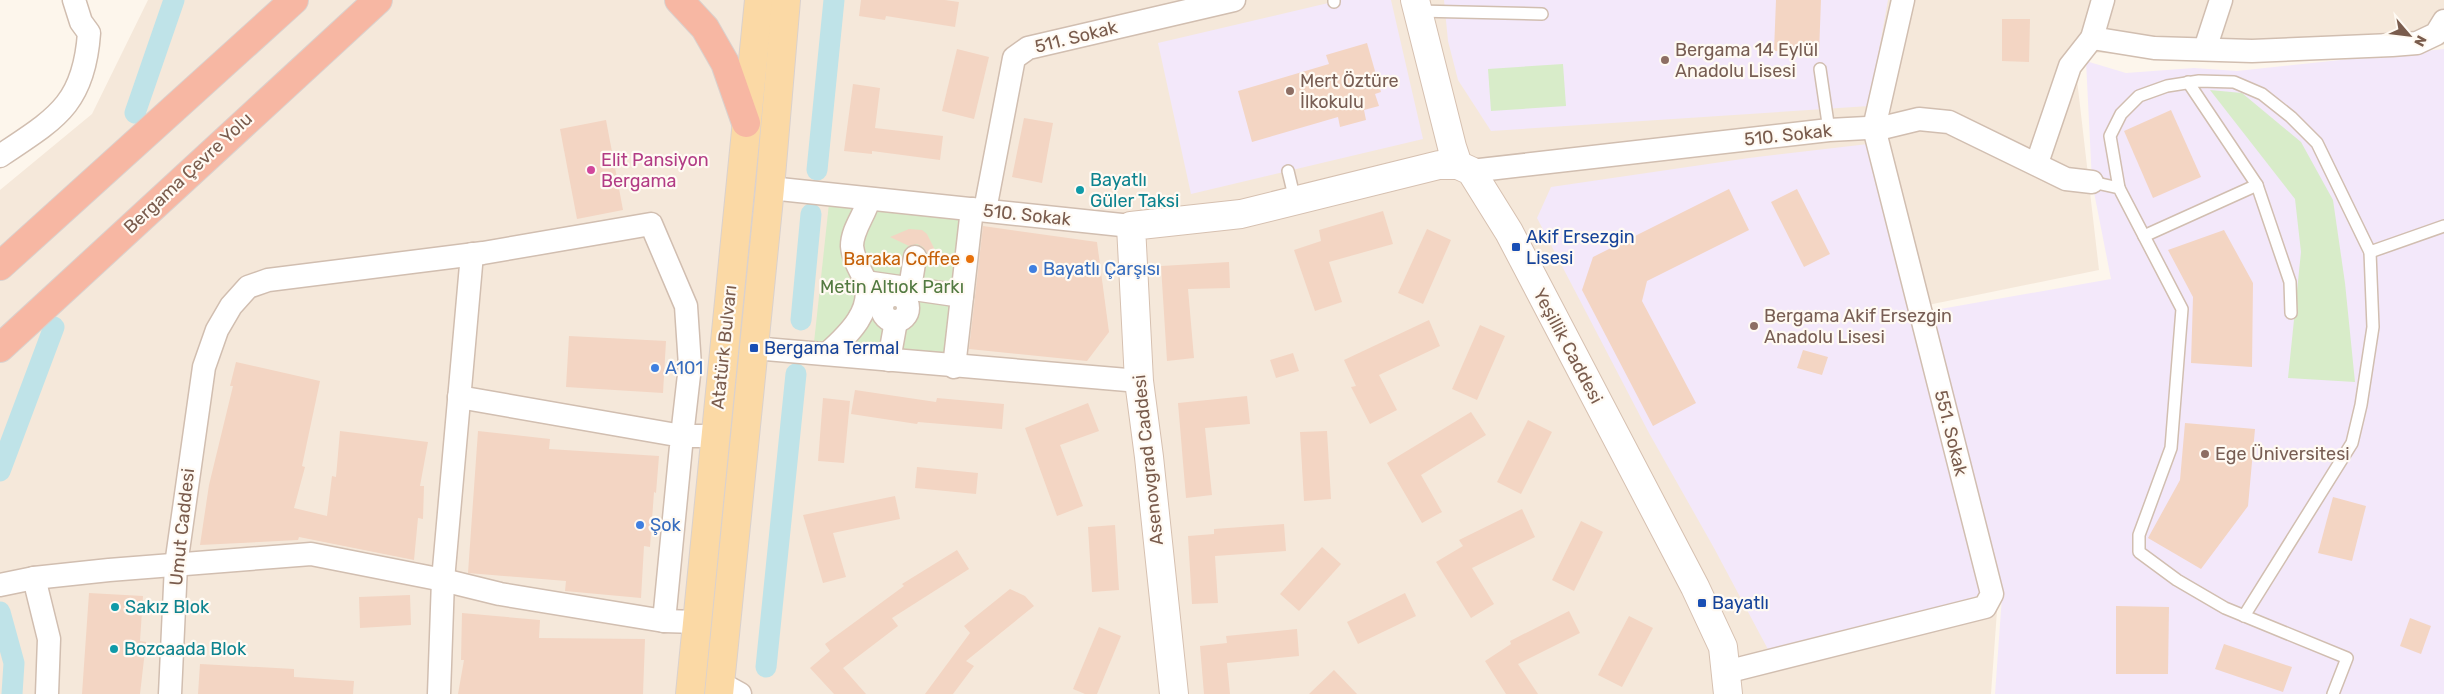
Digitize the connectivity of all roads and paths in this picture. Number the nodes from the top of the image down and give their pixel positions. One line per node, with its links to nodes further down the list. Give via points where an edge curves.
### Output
1 (74, 0): 21 (street, via 80,22 89,33 83,76 72,98 48,124)
2 (294, 0): 38 (highway)
3 (378, 0): 42 (highway, Bergama Çevre Yolu)
4 (679, 0): 18 (highway, via 705,28 726,63)
5 (758, 0): 18 (main road, Atatürk Bulvarı)
6 (786, 0): 27 (main road, Atatürk Bulvarı)
7 (1234, 0): 31 (street, 511. Sokak, via 1028,48 1014,58)
8 (1903, 0): 19 (street, 551. Sokak)
9 (2103, 0): 14 (street)
10 (2221, 0): 15 (street)
11 (1416, 5): 12 (lane); 23 (main road, Yeşillik Caddesi, via 1452,148)
12 (1542, 14)
13 (2444, 21): 15 (street, via 2436,34 2417,43 2252,51)
14 (2092, 38): 15 (street, via 2154,48); 22 (street, via 2070,66)
15 (2205, 49)
16 (1820, 69): 20 (lane)
17 (2188, 82): 26 (lane); 28 (lane, via 2139,96 2121,114 2110,136); 35 (lane, via 2234,82 2262,94 2291,116 2317,143)
18 (746, 123): 50 (main road, Atatürk Bulvarı)
19 (1874, 128): 20 (street, 510. Sokak); 22 (street, 510. Sokak, via 1919,119 1950,122); 58 (street, 551. Sokak, via 1992,594 1984,607)
20 (1829, 130): 23 (street, 510. Sokak)
21 (0, 156)
22 (2037, 163): 25 (street, 510. Sokak, via 2066,179)
23 (1465, 168): 29 (main road, 510. Sokak, via 1439,166); 58 (main road, Yeşillik Caddesi, via 1509,232 1695,588 1723,648)
24 (1288, 171): 29 (lane)
25 (2092, 182): 28 (lane)
26 (2257, 185): 34 (lane); 41 (lane, via 2290,282)
27 (770, 188): 30 (street, 510. Sokak); 43 (main road, Atatürk Bulvarı)
28 (2119, 188): 34 (lane)
29 (1295, 200): 32 (main road, 510. Sokak, via 1240,214)
30 (868, 206): 31 (street, 510. Sokak); 39 (street, via 858,224 852,246 867,290)
31 (975, 215): 32 (street, 510. Sokak); 40 (street, 511. Sokak)
32 (1131, 226): 47 (main road, Asenovgrad Caddesi)
33 (2444, 226): 35 (lane)
34 (2144, 236): 55 (lane, via 2182,309 2171,448 2139,535 2139,552 2177,580)
35 (2370, 252): 55 (lane, via 2373,327 2352,443)
36 (472, 254): 48 (street); 49 (street, Umut Caddesi, via 651,224 686,306 690,366); 51 (street, Umut Caddesi, via 268,280 248,287 231,306 217,330 204,367)
37 (915, 257): 39 (street)
38 (0, 266)
39 (892, 295): 40 (street); 44 (street); 45 (street)
40 (962, 296): 46 (street, 511. Sokak)
41 (2291, 313)
42 (0, 348)
43 (754, 348): 44 (street); 59 (main road, Atatürk Bulvarı)
44 (828, 353): 45 (street)
45 (889, 360): 46 (street)
46 (954, 367): 47 (street)
47 (1138, 381): 64 (main road, Asenovgrad Caddesi)
48 (459, 397): 49 (street); 53 (street)
49 (682, 436): 50 (street); 56 (street)
50 (715, 436): 57 (main road, Atatürk Bulvarı)
51 (176, 565): 52 (street); 53 (street, via 311,554); 61 (street, Umut Caddesi)
52 (34, 578): 54 (street); 60 (street, via 49,639)
53 (443, 580): 56 (street, via 500,594); 62 (street)
54 (0, 585)
55 (2244, 616): 65 (lane, via 2347,658)
56 (664, 621): 57 (street)
57 (697, 622): 63 (main road, Atatürk Bulvarı)
58 (1727, 683)
59 (727, 690)
60 (47, 694)
61 (170, 694)
62 (440, 694)
63 (690, 694)
64 (1174, 694)
65 (2333, 694)

